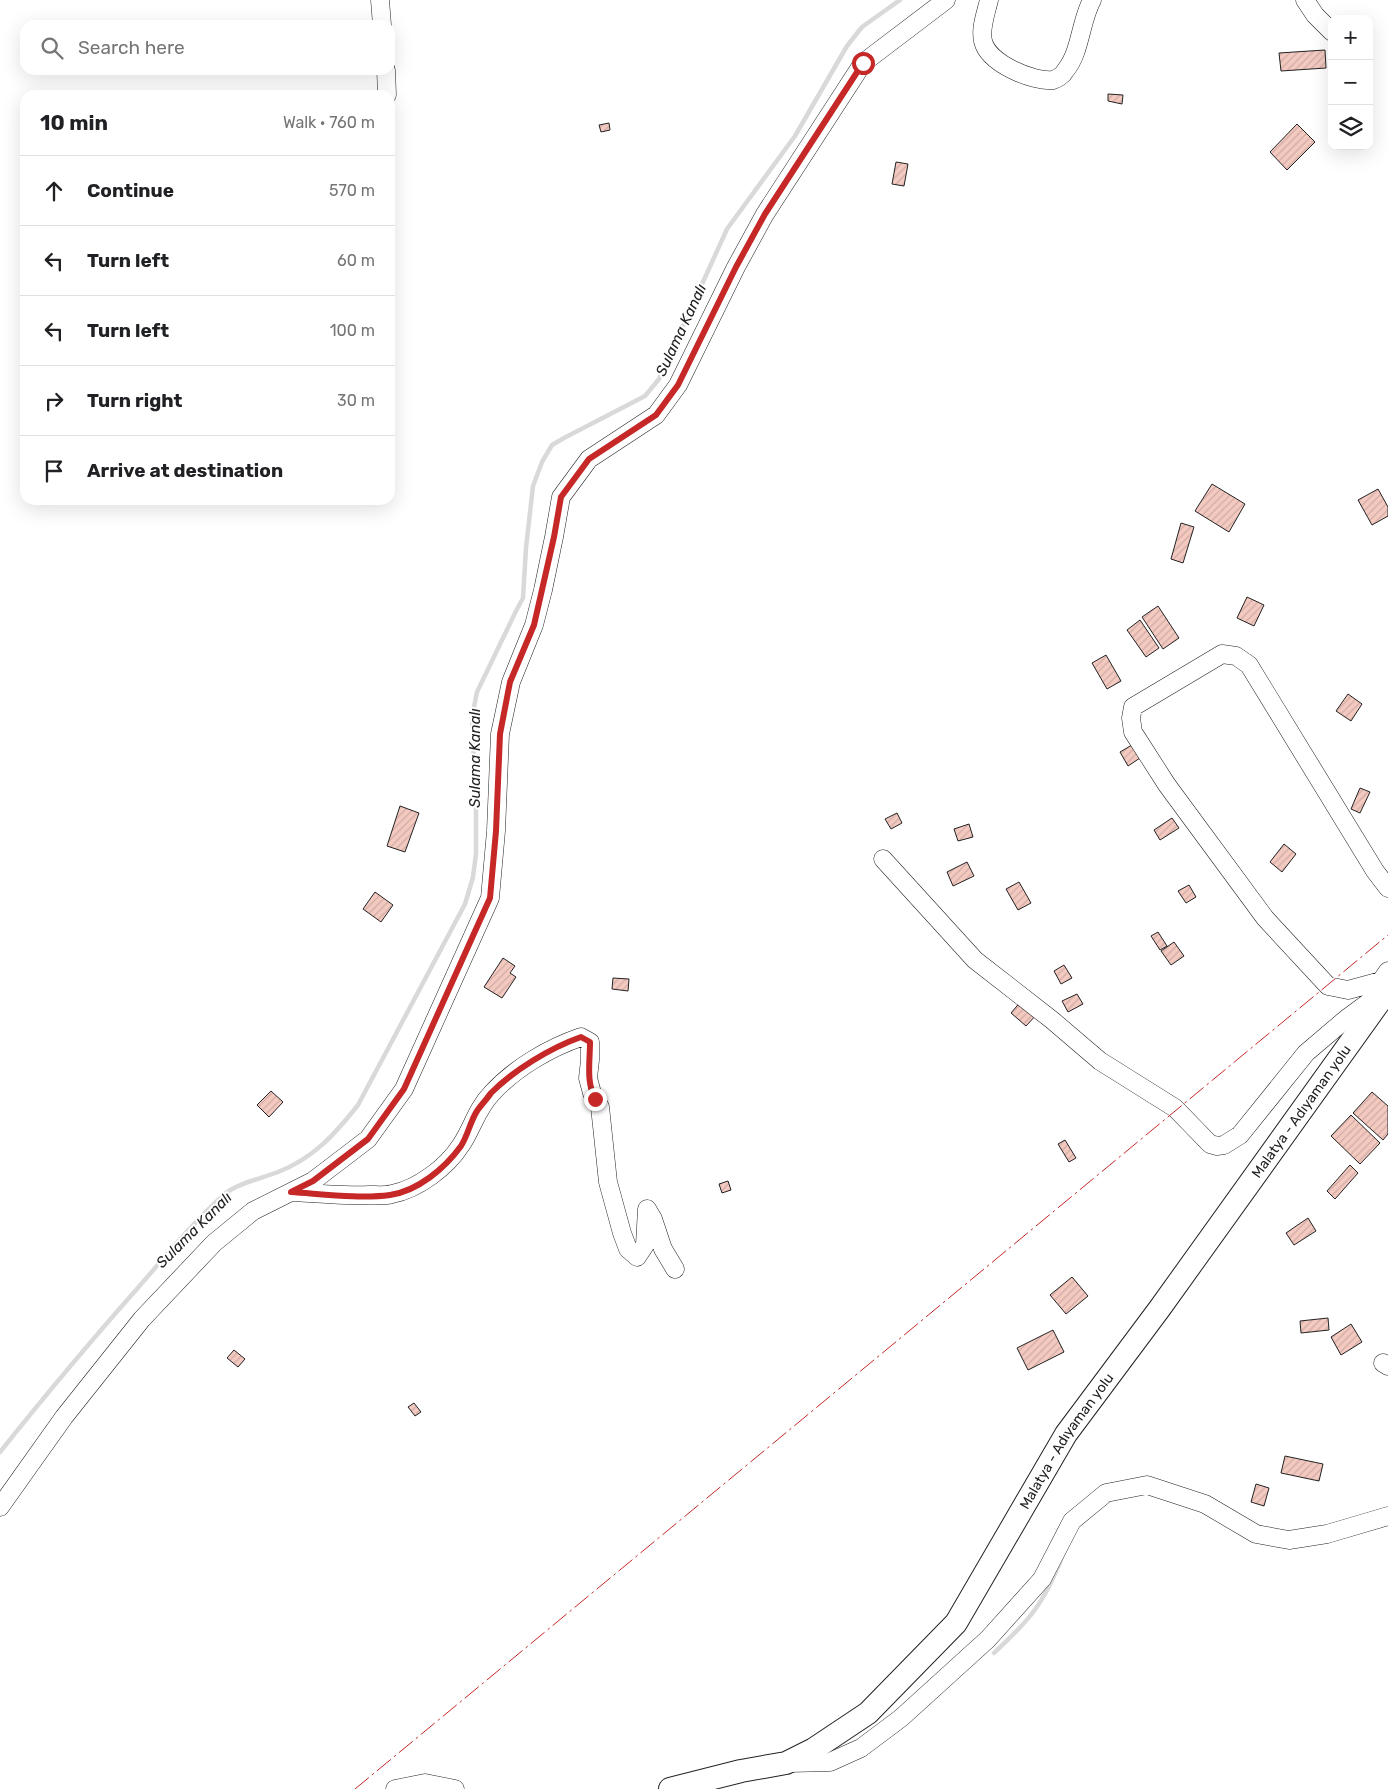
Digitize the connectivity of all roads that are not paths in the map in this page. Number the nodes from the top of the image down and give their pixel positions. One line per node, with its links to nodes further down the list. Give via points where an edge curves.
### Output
1 (380, 0): 6 (street)
2 (946, 0): 14 (street, via 863,63 765,214 678,385 656,415 589,459 561,497 536,616 510,682 500,734 490,898 404,1089 368,1139 313,1181)
3 (989, 0): 4 (street, via 982,35 991,55 1021,74 1055,80 1070,64)
4 (1092, 0)
5 (1305, 0): 7 (street)
6 (382, 20)
7 (1328, 28)
8 (386, 75): 9 (street)
9 (387, 90)
10 (883, 859): 13 (street, via 975,960 1100,1061 1175,1108 1210,1144 1217,1146 1240,1135 1306,1053)
11 (1388, 888): 12 (street, via 1249,665 1236,656 1222,654 1133,706 1133,732 1167,785 1265,918 1328,986 1348,990 1381,981)
12 (1388, 971)
13 (1388, 989): 18 (main road, Malatya - Adıyaman yolu, via 1066,1434 956,1623 868,1713)
14 (291, 1192): 15 (street, via 338,1196 391,1194 418,1185 442,1167 461,1145 477,1111 492,1093 520,1069 566,1042 581,1037 590,1042 588,1078 600,1107 608,1182 628,1249 637,1257 645,1245 647,1209); 16 (street, via 253,1211 214,1243 142,1319 64,1417)
15 (675, 1269)
16 (0, 1508)
17 (1388, 1516): 18 (street, via 1327,1534 1289,1540 1256,1534 1205,1504 1147,1485 1106,1493 1072,1521 1042,1579 988,1639 901,1718 861,1748 830,1762)
18 (786, 1764): 21 (main road, Malatya - Adıyaman yolu, via 741,1771)
19 (395, 1789): 20 (street, via 425,1783)
20 (455, 1789)
21 (670, 1789)

